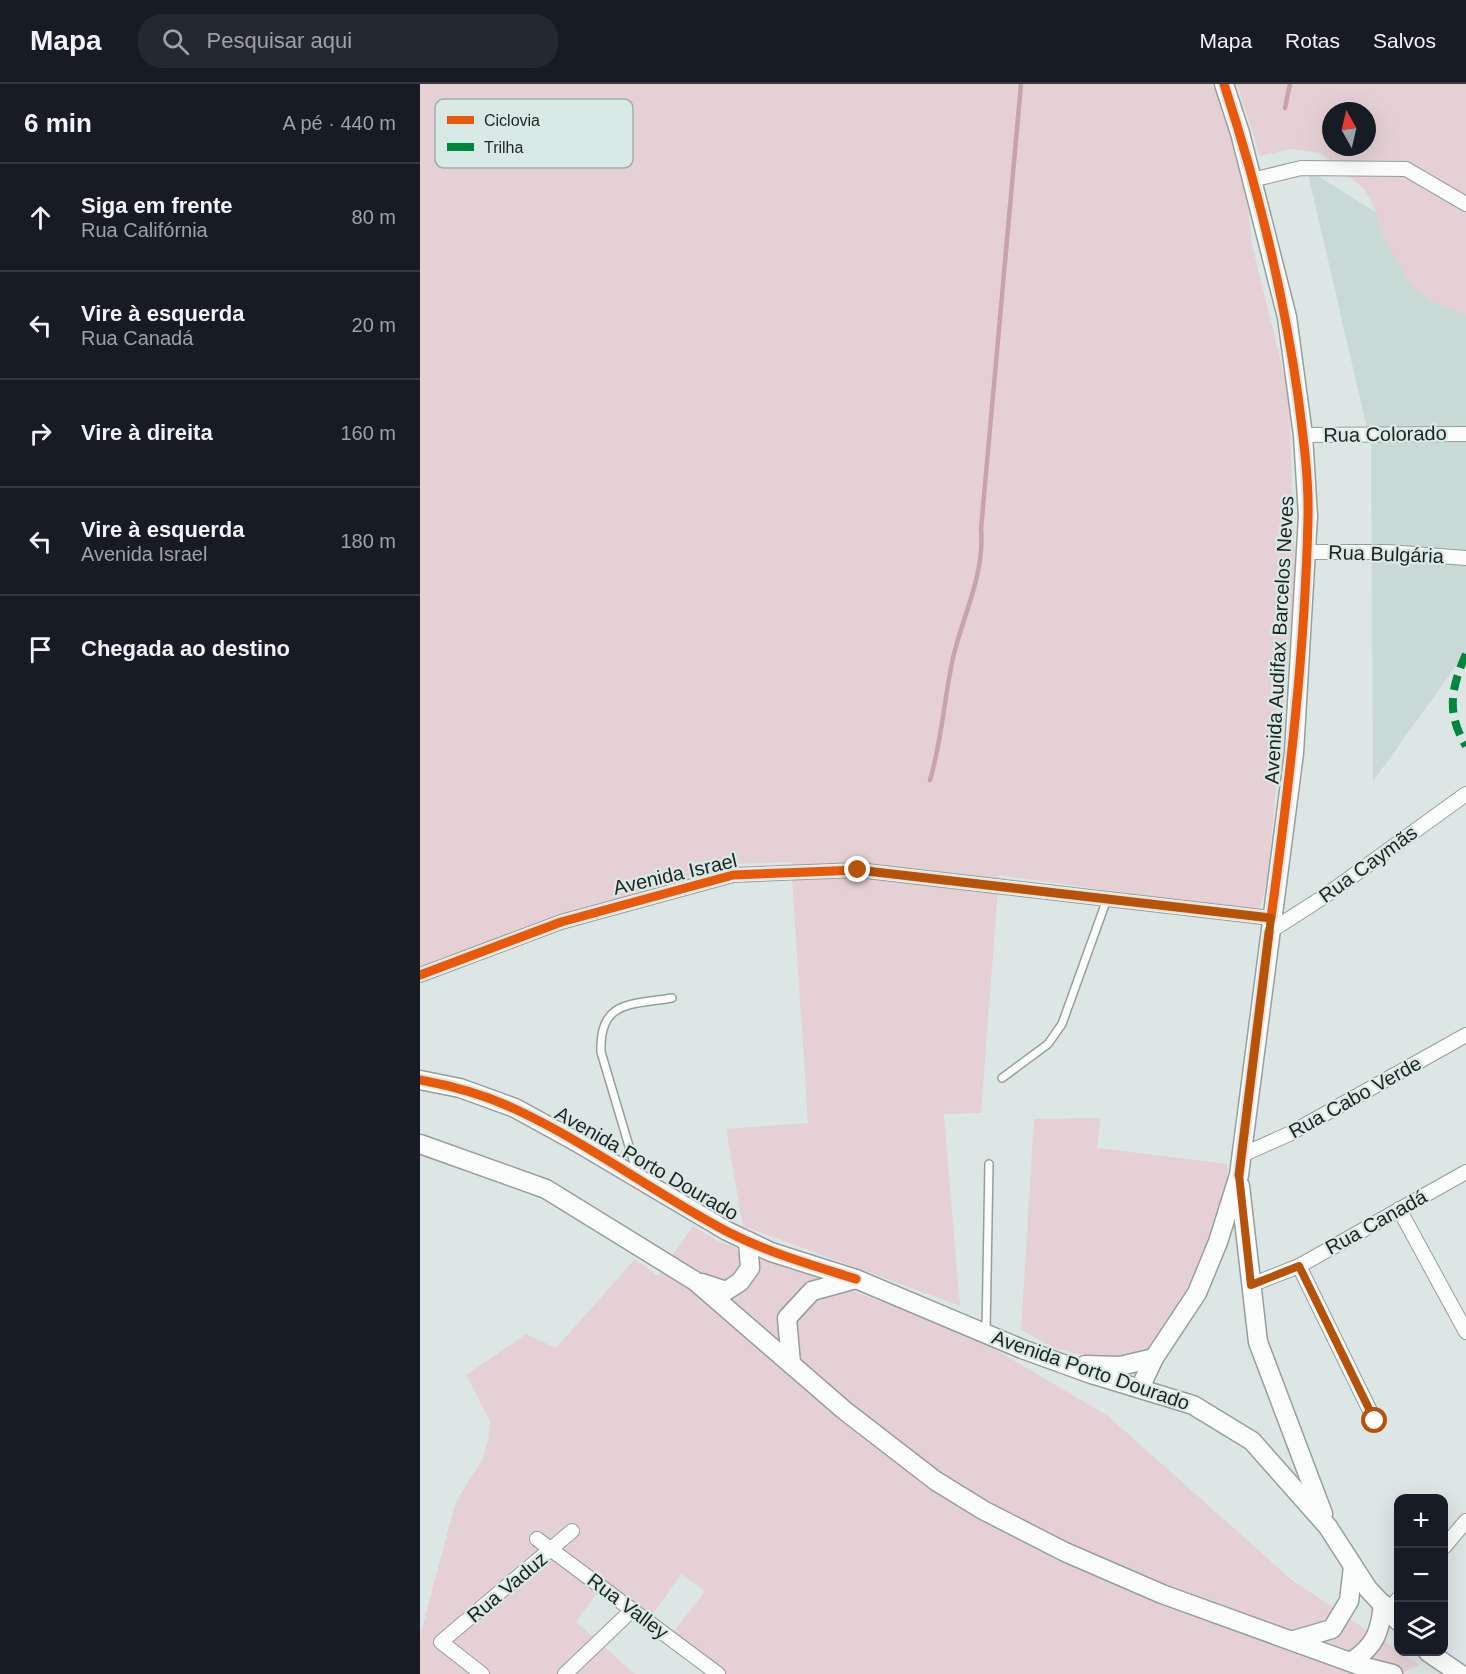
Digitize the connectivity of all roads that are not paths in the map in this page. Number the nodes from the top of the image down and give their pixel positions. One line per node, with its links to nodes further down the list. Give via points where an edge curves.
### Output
1 (1224, 84): 2 (main road, Avenida Audifax Barcelos Neves)
2 (1252, 180): 3 (street, via 1301,168 1406,169); 5 (main road, Avenida Audifax Barcelos Neves, via 1287,317)
3 (1466, 204)
4 (1466, 434): 5 (street, Rua Colorado)
5 (1303, 435): 6 (main road, Avenida Audifax Barcelos Neves)
6 (1306, 552): 7 (street, Rua Bulgária, via 1387,552); 10 (main road, Avenida Audifax Barcelos Neves, via 1294,753)
7 (1466, 558)
8 (1466, 794): 10 (street, Rua Caymãs, via 1325,896)
9 (1107, 899): 10 (street, Avenida Israel); 11 (street, Avenida Israel, via 858,870 733,875 561,922); 14 (lane, via 1062,1024 1048,1044)
10 (1270, 925): 17 (main road, Avenida Audifax Barcelos Neves)
11 (420, 975)
12 (672, 998): 21 (lane, via 625,1006 608,1015 600,1032 602,1052)
13 (1466, 1035): 17 (street, Rua Cabo Verde, via 1289,1134)
14 (1002, 1077)
15 (420, 1080): 21 (main road, Avenida Porto Dourado, via 460,1088 515,1108)
16 (420, 1144): 26 (main road, via 546,1189)
17 (1242, 1155): 20 (main road, Avenida Audifax Barcelos Neves)
18 (989, 1164): 29 (lane)
19 (1466, 1172): 22 (street, Rua Canadá)
20 (1239, 1175): 27 (main road, Avenida Audifax Barcelos Neves); 31 (main road, Avenida Audifax Barcelos Neves, via 1197,1293)
21 (639, 1178): 23 (main road, Avenida Porto Dourado)
22 (1399, 1209): 24 (street, Rua Canadá); 28 (street)
23 (748, 1241): 25 (main road, Avenida Porto Dourado); 26 (main road, via 750,1268 740,1282 726,1291)
24 (1299, 1266): 27 (street, Rua Canadá); 34 (street)
25 (856, 1280): 29 (main road, Avenida Porto Dourado); 32 (main road, via 812,1291 787,1318)
26 (695, 1281): 32 (main road)
27 (1251, 1285): 36 (main road, Avenida Audifax Barcelos Neves, via 1258,1342)
28 (1466, 1332)
29 (986, 1333): 30 (main road, Avenida Porto Dourado)
30 (1022, 1349): 31 (main road, via 1090,1366 1120,1366); 33 (main road, Avenida Porto Dourado)
31 (1154, 1358): 33 (main road, Avenida Audifax Barcelos Neves)
32 (791, 1364): 44 (main road, via 927,1474 983,1510 1065,1552 1162,1594)
33 (1140, 1388): 36 (main road, Avenida Porto Dourado, via 1192,1405 1252,1441)
34 (1375, 1421)
35 (1466, 1521): 39 (street)
36 (1328, 1527): 41 (main road, Avenida Porto Dourado)
37 (572, 1531): 40 (street, Rua Vaduz)
38 (537, 1539): 40 (street, Rua Valley)
39 (1448, 1541)
40 (551, 1549): 43 (street, Rua Valley); 48 (street, Rua Vaduz, via 441,1642)
41 (1353, 1566): 42 (main road, Avenida Porto Dourado, via 1368,1589); 44 (main road, via 1349,1601 1332,1629)
42 (1392, 1609): 46 (main road, via 1368,1651)
43 (632, 1610): 47 (street, Rua Valley); 49 (street)
44 (1294, 1640): 46 (main road)
45 (1434, 1656): 53 (main road)
46 (1351, 1662): 52 (main road)
47 (704, 1664): 50 (street); 51 (street, Rua Valley)
48 (482, 1674)
49 (565, 1674)
50 (693, 1674)
51 (718, 1674)
52 (1393, 1674)
53 (1460, 1674)

